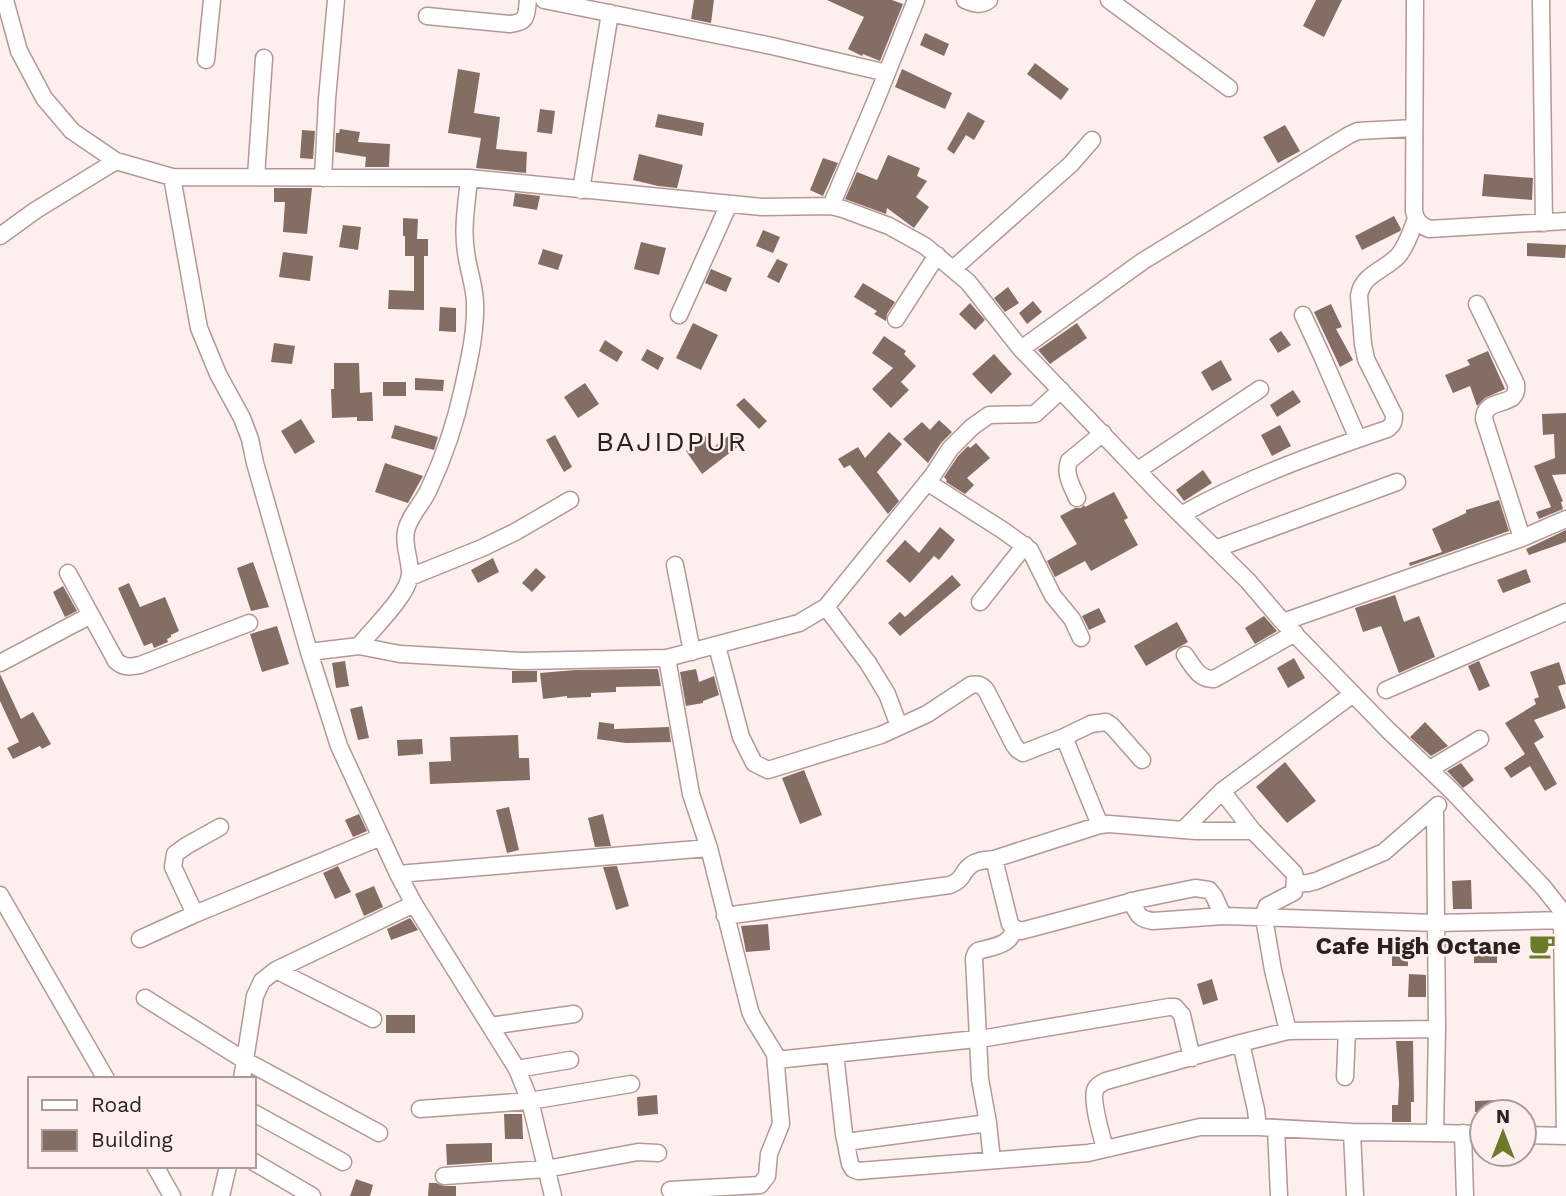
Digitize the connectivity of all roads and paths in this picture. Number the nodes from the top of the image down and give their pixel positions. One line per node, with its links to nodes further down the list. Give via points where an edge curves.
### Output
1 (5, 0): 20 (street, via 19,51 44,98 72,131)
2 (212, 0): 15 (street)
3 (336, 0): 23 (street)
4 (527, 0): 13 (street, via 520,23)
5 (544, 0): 12 (street)
6 (916, 0): 16 (street)
7 (965, 0): 8 (street, via 974,4)
8 (989, 0)
9 (1109, 0): 17 (street)
10 (1415, 0): 18 (street)
11 (1541, 0): 30 (street)
12 (610, 13): 16 (street); 25 (street)
13 (427, 16)
14 (264, 58): 22 (street)
15 (206, 60)
16 (887, 73): 27 (street)
17 (1229, 88)
18 (1414, 128): 28 (street); 38 (street, via 1349,135 1143,261)
19 (1091, 140): 33 (street)
20 (116, 161): 21 (street); 31 (street)
21 (172, 177): 22 (street); 65 (street, via 198,328 250,439)
22 (256, 177): 23 (street)
23 (323, 178): 24 (street)
24 (469, 178): 25 (street); 55 (street, via 464,238 475,305 473,334 456,416 431,486 406,529)
25 (580, 190): 26 (street)
26 (729, 204): 27 (street); 35 (street)
27 (831, 206): 32 (street, via 894,229)
28 (1416, 219): 30 (street, via 1429,229); 42 (street, via 1401,253 1360,290 1366,359 1394,421 1387,429)
29 (1566, 221): 30 (street)
30 (1544, 223)
31 (0, 236)
32 (937, 255): 33 (street); 37 (street)
33 (953, 269): 38 (street)
34 (1477, 304): 50 (street, via 1517,389 1510,399 1486,409 1484,419)
35 (678, 315)
36 (1303, 316): 42 (street)
37 (896, 319)
38 (1021, 349): 40 (street)
39 (1261, 389): 43 (street)
40 (1061, 390): 41 (street); 44 (street, via 1035,414 984,418 950,449)
41 (1103, 433): 43 (street); 46 (street, via 1066,468)
42 (1358, 439): 48 (street, via 1219,494)
43 (1138, 470): 48 (street)
44 (927, 482): 51 (street); 57 (street)
45 (1397, 482): 52 (street)
46 (1077, 498)
47 (570, 500): 55 (street, via 499,540)
48 (1181, 515): 52 (street)
49 (1566, 519): 50 (street)
50 (1522, 538): 61 (street)
51 (1025, 545): 56 (street); 62 (street)
52 (1215, 549): 61 (street)
53 (676, 565): 66 (street)
54 (68, 572): 59 (street)
55 (410, 577): 63 (street, via 402,594)
56 (980, 603)
57 (826, 607): 64 (street, via 799,623); 72 (street, via 868,663)
58 (1566, 612): 70 (street)
59 (91, 615): 60 (street, via 116,661 129,667); 69 (street)
60 (249, 623)
61 (1289, 628): 67 (street, via 1214,679 1201,676); 71 (street)
62 (1081, 638)
63 (359, 646): 65 (street); 68 (street, via 400,654 522,661)
64 (717, 646): 66 (street); 72 (street, via 741,737 760,767 773,769)
65 (309, 652): 84 (street, via 339,746)
66 (692, 652): 68 (street)
67 (1185, 655)
68 (667, 658): 85 (street, via 691,794)
69 (0, 663)
70 (1386, 690)
71 (1353, 694): 76 (street); 77 (street)
72 (899, 726): 73 (street, via 977,684 986,690 1018,750 1023,753)
73 (1064, 737): 75 (street, via 1106,722); 80 (street)
74 (1480, 739): 76 (street)
75 (1142, 760)
76 (1430, 769): 78 (street)
77 (1222, 791): 82 (street); 83 (street)
78 (1452, 791): 79 (street); 96 (street, via 1543,887)
79 (1435, 807): 88 (street, via 1384,852 1316,881); 97 (street)
80 (1100, 825): 82 (street); 86 (street)
81 (220, 827): 92 (street, via 175,854 173,867)
82 (1183, 830): 83 (street)
83 (1253, 831): 88 (street, via 1294,873)
84 (381, 837): 87 (street); 92 (street)
85 (709, 848): 87 (street); 93 (street)
86 (994, 859): 93 (street, via 971,864 950,885); 98 (street)
87 (398, 874): 91 (street)
88 (1295, 884): 95 (street, via 1294,892 1267,906)
89 (0, 895): 116 (street)
90 (1131, 901): 94 (street, via 1144,920); 94 (street, via 1203,888 1214,896); 98 (street, via 1021,931)
91 (414, 904): 100 (street); 104 (street)
92 (195, 914): 99 (street)
93 (725, 916): 114 (street, via 750,1011)
94 (1223, 916): 95 (street)
95 (1264, 918): 97 (street); 107 (street)
96 (1565, 919): 97 (street); 132 (street)
97 (1436, 923): 105 (street)
98 (1014, 928): 108 (street, via 1008,941 975,953)
99 (140, 939)
100 (276, 970): 103 (street); 112 (street, via 262,981 256,996)
101 (145, 998): 112 (street)
102 (574, 1014): 104 (street)
103 (373, 1019)
104 (490, 1026): 115 (street)
105 (1437, 1029): 106 (street); 128 (street)
106 (1347, 1030): 107 (street); 118 (street)
107 (1288, 1031): 109 (street)
108 (977, 1039): 110 (street); 111 (street, via 1175,1007 1182,1015); 123 (street)
109 (1241, 1042): 111 (street); 124 (street)
110 (835, 1054): 114 (street); 133 (street)
111 (1192, 1058): 134 (street, via 1098,1085 1094,1099)
112 (244, 1060): 117 (street); 127 (street)
113 (570, 1060): 115 (street)
114 (776, 1060): 143 (street, via 781,1124 764,1181 751,1187)
115 (517, 1069): 120 (street)
116 (105, 1077)
117 (242, 1077)
118 (1345, 1077)
119 (631, 1084): 120 (street)
120 (530, 1101): 121 (street); 141 (street)
121 (420, 1109)
122 (256, 1113): 137 (street)
123 (988, 1123): 133 (street); 136 (street)
124 (1258, 1126): 125 (street); 134 (street, via 1200,1127)
125 (1276, 1128): 126 (street); 148 (street)
126 (1352, 1132): 128 (street); 149 (street)
127 (379, 1133)
128 (1435, 1133): 129 (street)
129 (1463, 1133): 130 (street); 150 (street)
130 (1468, 1133)
131 (1538, 1135): 132 (street)
132 (1565, 1136)
133 (846, 1142): 136 (street, via 850,1164 858,1171)
134 (1105, 1149): 136 (street)
135 (658, 1153): 141 (street, via 628,1153)
136 (992, 1160)
137 (343, 1162)
138 (256, 1163): 146 (street)
139 (156, 1168): 144 (street)
140 (228, 1168): 145 (street)
141 (546, 1169): 142 (street); 147 (street)
142 (444, 1176)
143 (670, 1191)
144 (172, 1196)
145 (221, 1196)
146 (312, 1196)
147 (553, 1196)
148 (1279, 1196)
149 (1355, 1196)
150 (1465, 1196)

